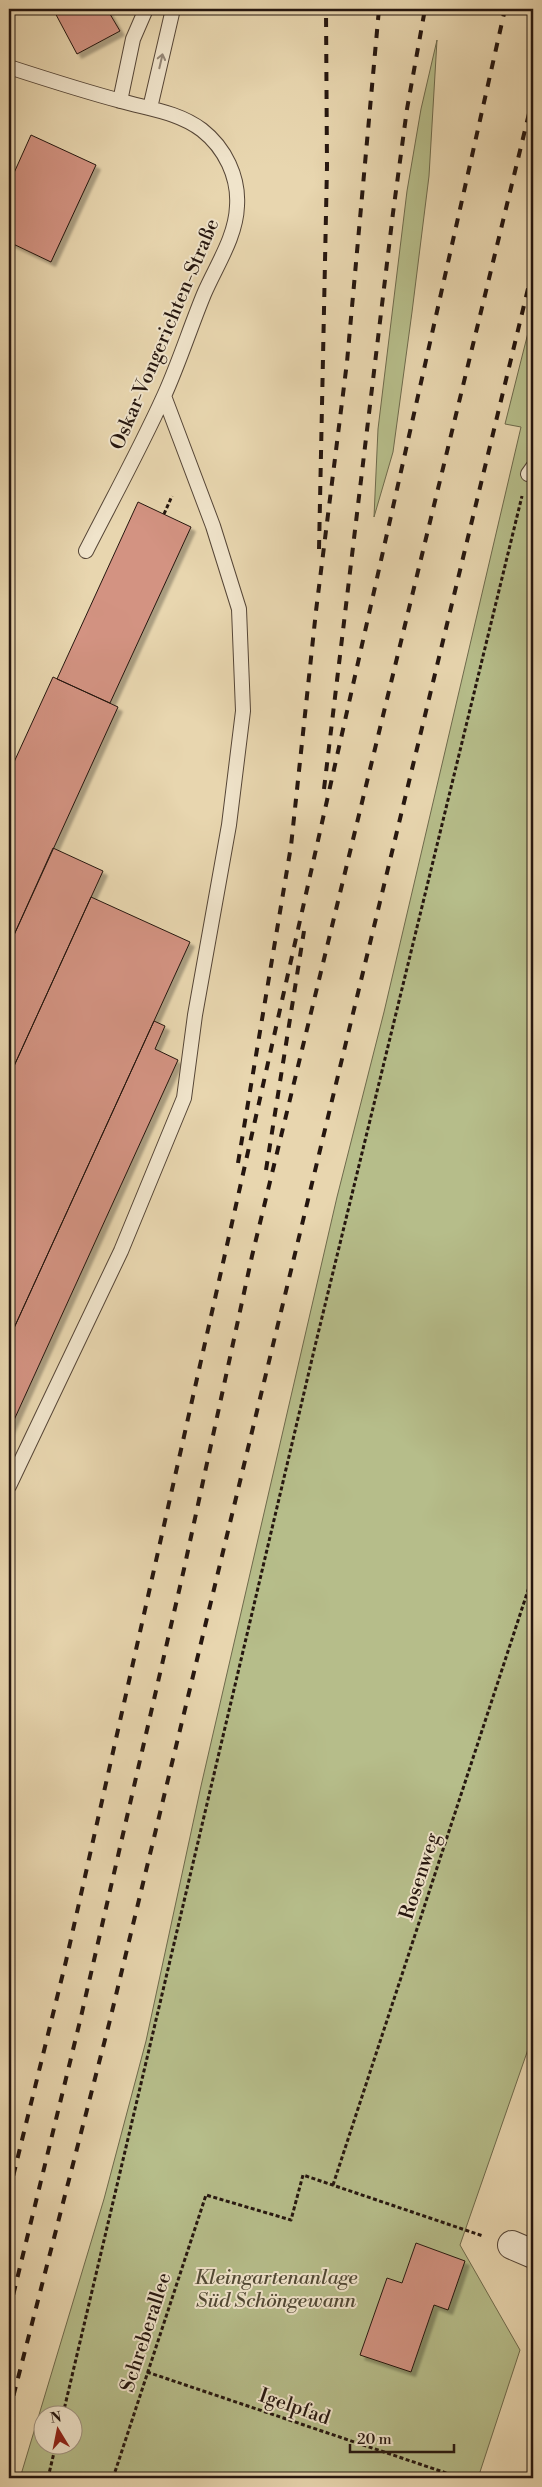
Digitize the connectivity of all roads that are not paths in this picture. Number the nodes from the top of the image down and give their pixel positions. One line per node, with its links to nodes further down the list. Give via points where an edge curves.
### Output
1 (146, 9): 4 (lane, via 133,39)
2 (173, 9): 5 (lane, one-way to 2)
3 (9, 67): 4 (lane, Oskar-Vongerichten-Straße)
4 (120, 101): 5 (lane, Oskar-Vongerichten-Straße)
5 (150, 108): 6 (lane, Oskar-Vongerichten-Straße, via 168,112 202,130 219,148 234,175 238,205 229,240)
6 (164, 396): 7 (lane, Oskar-Vongerichten-Straße); 8 (lane, via 213,526 239,609 243,711 228,825 194,1015 184,1098 121,1251)
7 (86, 551)
8 (9, 1486)

